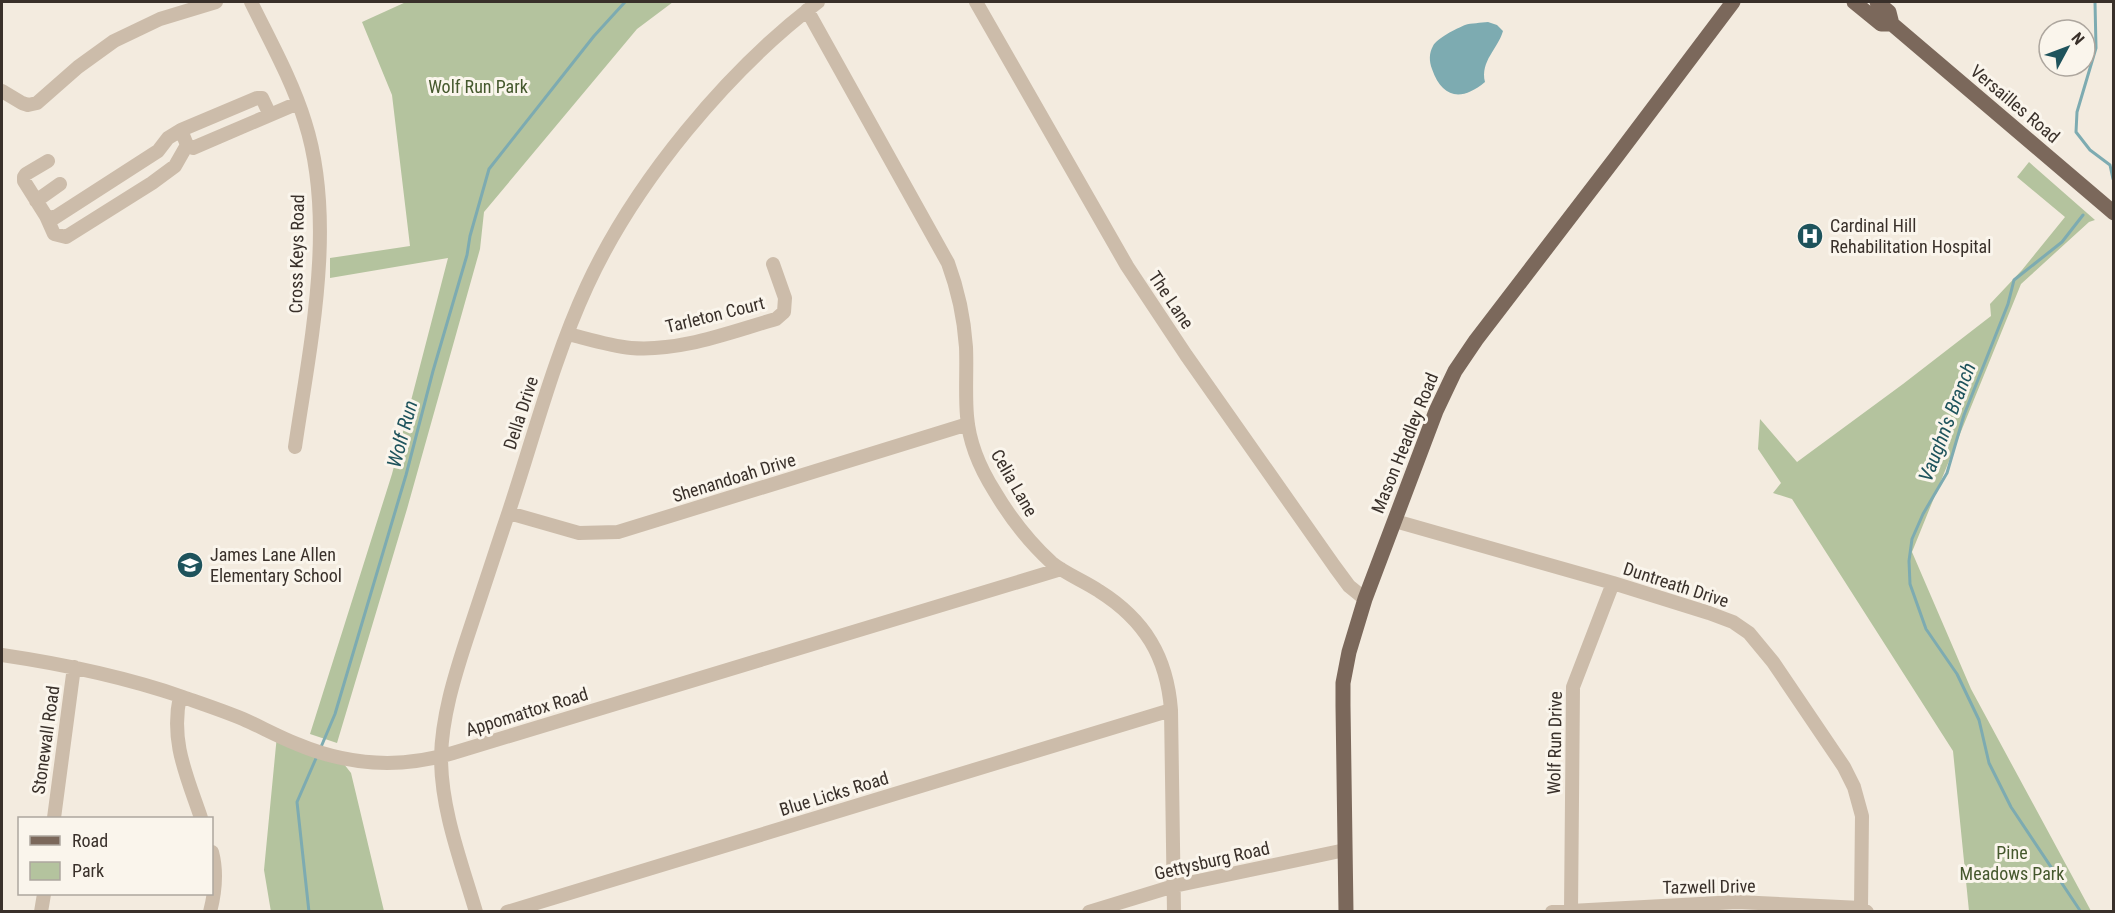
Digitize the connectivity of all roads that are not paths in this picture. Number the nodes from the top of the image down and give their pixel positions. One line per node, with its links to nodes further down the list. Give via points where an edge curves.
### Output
1 (216, 2): 8 (street, via 160,19 114,42 37,103 22,103)
2 (251, 2): 9 (street, Cross Keys Road)
3 (976, 2): 26 (street, The Lane, via 1127,266 1335,567)
4 (1733, 2): 23 (main road, Mason Headley Road, via 1464,356 1436,411)
5 (1854, 2): 7 (main road, Versailles Road, via 1881,24)
6 (813, 6): 19 (street, Della Drive, via 781,31 723,88 655,173 587,286); 20 (street, Celia Lane, via 955,281 966,348)
7 (1887, 10): 16 (main road, Versailles Road)
8 (2, 91)
9 (298, 103): 10 (street); 21 (street, Cross Keys Road, via 312,147 319,223 312,334)
10 (270, 115): 11 (street, via 262,98 257,98); 12 (street, via 193,148)
11 (181, 130): 12 (street); 17 (street, via 158,151 91,195 54,218)
12 (187, 145): 17 (street, via 175,166 66,237 54,234)
13 (48, 161): 15 (street, via 24,177)
14 (60, 184): 15 (street)
15 (36, 201): 17 (street)
16 (2114, 213)
17 (46, 216)
18 (773, 264): 19 (street, Tarleton Court, via 785,298 784,312 776,319 663,347 617,346)
19 (568, 334): 22 (street, Della Drive)
20 (968, 424): 22 (street, Shenandoah Drive, via 618,532 579,533); 24 (street, Celia Lane, via 986,478 1010,518)
21 (295, 447)
22 (509, 513): 31 (street, Della Drive, via 460,659)
23 (1395, 522): 25 (street, Duntreath Drive); 26 (main road, Mason Headley Road)
24 (1061, 569): 30 (street, Celia Lane, via 1120,606 1143,630 1165,669); 31 (street, Appomattox Road)
25 (1613, 583): 40 (street, Duntreath Drive, via 1733,622 1749,633 1773,662 1854,787 1862,816); 41 (street, Wolf Run Drive, via 1573,687)
26 (1365, 599): 34 (main road, Mason Headley Road, via 1348,652 1343,683)
27 (2, 655): 28 (street, Appomattox Road)
28 (74, 667): 29 (street, Appomattox Road); 32 (street, Stonewall Road)
29 (180, 696): 31 (street, Appomattox Road, via 329,756 394,763); 33 (street, via 177,743)
30 (1171, 710): 36 (street, Celia Lane); 45 (street, Blue Licks Road)
31 (441, 757): 44 (street, Della Drive, via 450,825)
32 (54, 817)
33 (200, 817)
34 (1345, 850): 36 (street, Gettysburg Road); 48 (main road, Mason Headley Road)
35 (213, 859): 37 (street)
36 (1174, 886): 46 (street, Gettysburg Road); 47 (street, Celia Lane)
37 (213, 894)
38 (44, 895): 42 (street)
39 (213, 895): 43 (street)
40 (1864, 910): 41 (street, Tazwell Drive, via 1737,902)
41 (1571, 911): 49 (street, Tazwell Drive)
42 (41, 912)
43 (210, 912)
44 (476, 912)
45 (507, 912)
46 (1089, 912)
47 (1174, 912)
48 (1346, 912)
49 (1552, 912)

